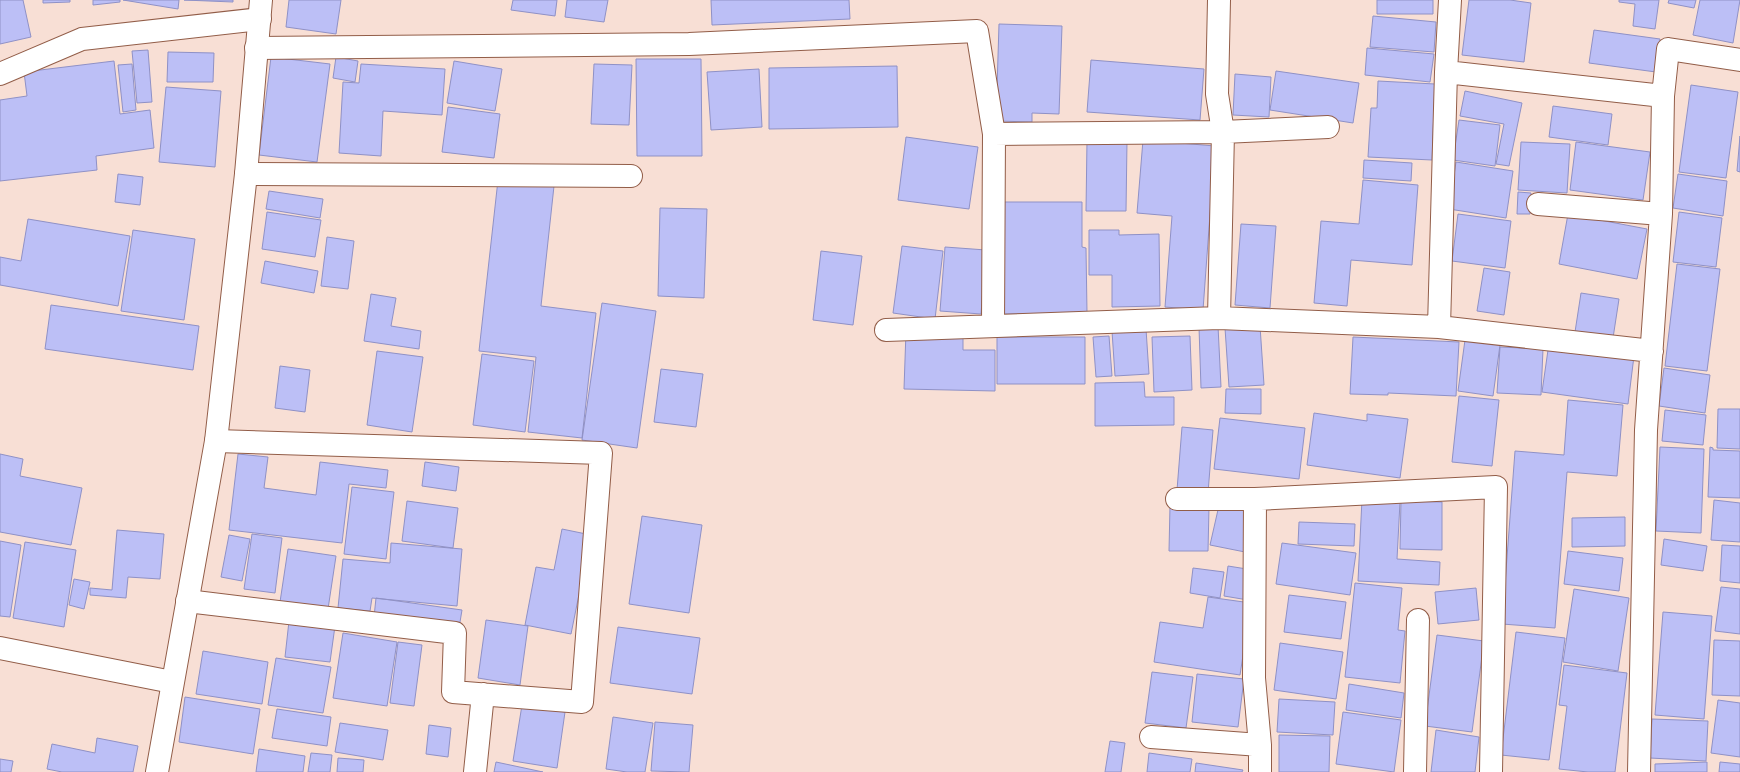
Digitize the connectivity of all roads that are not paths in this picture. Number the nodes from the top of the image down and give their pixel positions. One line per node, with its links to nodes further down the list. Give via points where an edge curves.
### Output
1 (1219, 0): 10 (street, via 1217,94)
2 (1450, 0): 6 (street)
3 (261, 9): 4 (street); 7 (street, via 82,39)
4 (256, 48): 11 (street, via 689,44 977,31); 12 (street)
5 (1740, 60): 8 (street, via 1668,49)
6 (1446, 72): 8 (street); 18 (street)
7 (0, 74)
8 (1663, 96): 15 (street)
9 (1328, 127): 10 (street)
10 (1224, 132): 11 (street); 16 (street)
11 (994, 134): 17 (street)
12 (246, 174): 13 (street); 21 (street)
13 (631, 176)
14 (1538, 204): 15 (street)
15 (1661, 214): 20 (street)
16 (1218, 318): 17 (street); 18 (street)
17 (994, 325): 19 (street)
18 (1439, 327): 20 (street)
19 (886, 330)
20 (1652, 352): 36 (street, via 1646,430)
21 (216, 441): 24 (street); 28 (street, via 601,453 582,702)
22 (1177, 499): 23 (street)
23 (1255, 499): 30 (street, via 1254,678); 35 (street, via 1496,487)
24 (187, 602): 27 (street); 28 (street, via 455,633 453,692)
25 (1418, 620): 34 (street)
26 (0, 648): 27 (street)
27 (172, 682): 31 (street)
28 (483, 694): 32 (street)
29 (1151, 737): 30 (street)
30 (1260, 745): 33 (street)
31 (157, 772)
32 (475, 772)
33 (1260, 772)
34 (1415, 772)
35 (1491, 772)
36 (1639, 772)

